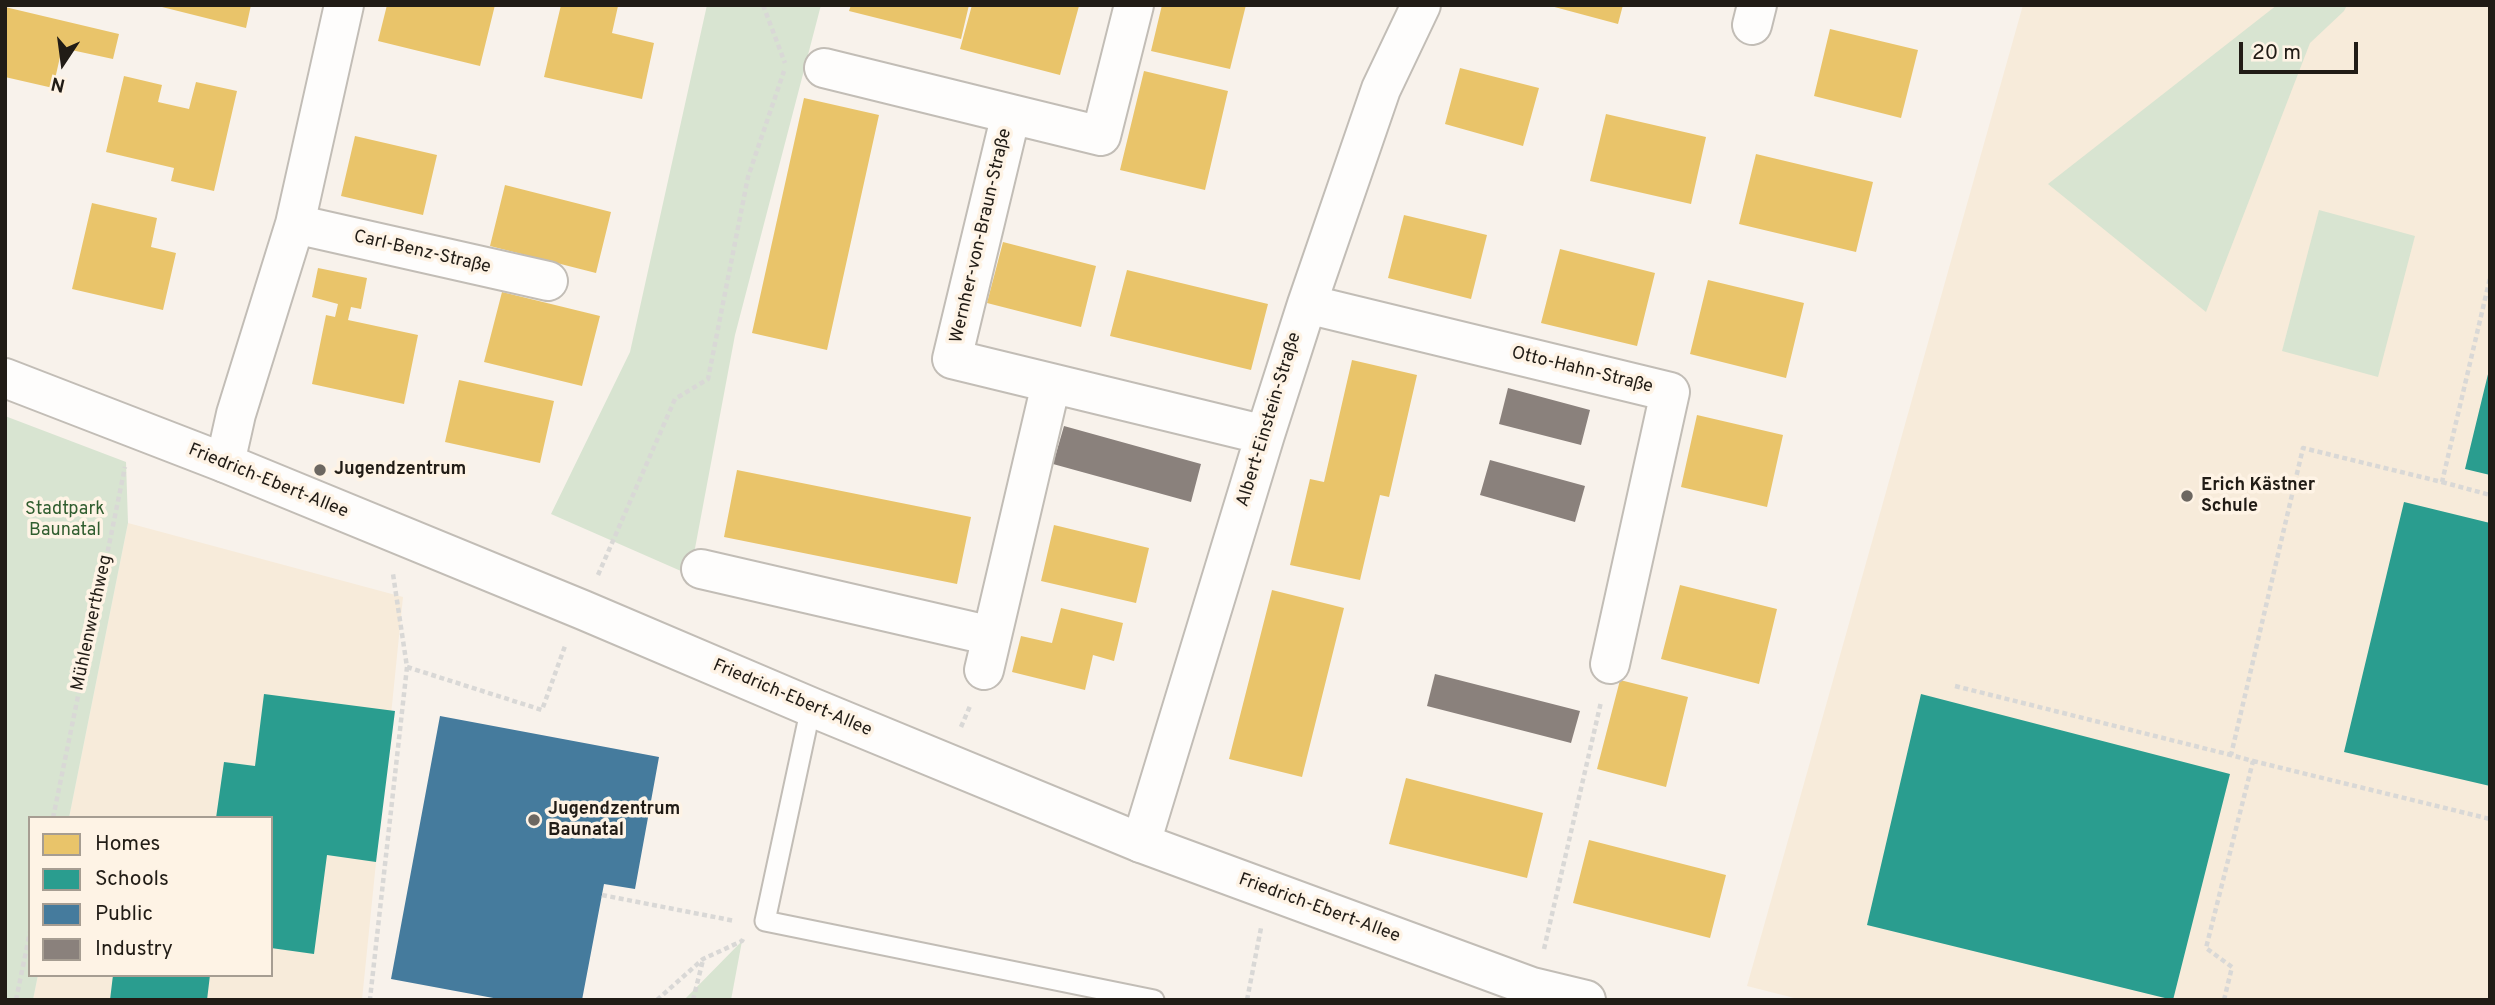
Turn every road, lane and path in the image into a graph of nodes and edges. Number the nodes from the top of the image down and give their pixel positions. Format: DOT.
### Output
graph roads {
  1 [pos="344,5"];
  2 [pos="763,5"];
  3 [pos="1134,5"];
  4 [pos="1421,5"];
  5 [pos="824,68"];
  6 [pos="1011,114"];
  7 [pos="295,224"];
  8 [pos="2490,278"];
  9 [pos="548,281"];
  10 [pos="1307,304"];
  11 [pos="5,378"];
  12 [pos="1051,384"];
  13 [pos="142,432"];
  14 [pos="1265,435"];
  15 [pos="225,463"];
  16 [pos="2442,482"];
  17 [pos="2490,495"];
  18 [pos="392,569"];
  19 [pos="701,569"];
  20 [pos="583,610"];
  21 [pos="1610,664"];
  22 [pos="407,667"];
  23 [pos="1955,686"];
  24 [pos="811,707"];
  25 [pos="2231,755"];
  26 [pos="2253,761"];
  27 [pos="53,816"];
  28 [pos="2490,819"];
  29 [pos="1141,844"];
  30 [pos="601,895"];
  31 [pos="747,923"];
  32 [pos="1261,927"];
  33 [pos="28,942"];
  34 [pos="742,942"];
  35 [pos="704,959"];
  36 [pos="1532,987"];
  37 [pos="16,1000"];
  38 [pos="372,1000"];
  39 [pos="657,1000"];
  40 [pos="693,1000"];
  41 [pos="1154,1000"];
  42 [pos="1247,1000"];
  43 [pos="1586,1000"];
  44 [pos="2224,1000"];
  1 -- 7 [label="street"];
  2 -- 20 [label="path"];
  3 -- 6 [label="street, Wernher-von-Braun-Straße"];
  4 -- 10 [label="street, Albert-Einstein-Straße"];
  5 -- 6 [label="street"];
  6 -- 12 [label="street, Wernher-von-Braun-Straße"];
  7 -- 9 [label="street, Carl-Benz-Straße"];
  7 -- 15 [label="street"];
  8 -- 16 [label="path"];
  10 -- 14 [label="street, Albert-Einstein-Straße"];
  10 -- 21 [label="street, Otto-Hahn-Straße"];
  11 -- 13 [label="street, Friedrich-Ebert-Allee"];
  12 -- 14 [label="street, Wernher-von-Braun-Straße"];
  12 -- 19 [label="street"];
  13 -- 15 [label="street, Friedrich-Ebert-Allee"];
  13 -- 27 [label="path, Mühlenwerthweg"];
  14 -- 29 [label="street, Albert-Einstein-Straße"];
  15 -- 20 [label="street, Friedrich-Ebert-Allee"];
  16 -- 17 [label="path"];
  16 -- 25 [label="path"];
  18 -- 22 [label="path"];
  20 -- 22 [label="path"];
  20 -- 24 [label="street, Friedrich-Ebert-Allee"];
  21 -- 36 [label="path"];
  22 -- 38 [label="path"];
  23 -- 25 [label="path"];
  24 -- 29 [label="street, Friedrich-Ebert-Allee"];
  24 -- 41 [label="lane"];
  25 -- 26 [label="path"];
  26 -- 28 [label="path"];
  26 -- 44 [label="path"];
  29 -- 36 [label="street, Friedrich-Ebert-Allee"];
  30 -- 31 [label="path"];
  32 -- 42 [label="path"];
  33 -- 37 [label="path"];
  34 -- 35 [label="path"];
  35 -- 39 [label="path"];
  35 -- 40 [label="path"];
  36 -- 43 [label="street, Friedrich-Ebert-Allee"];
}
